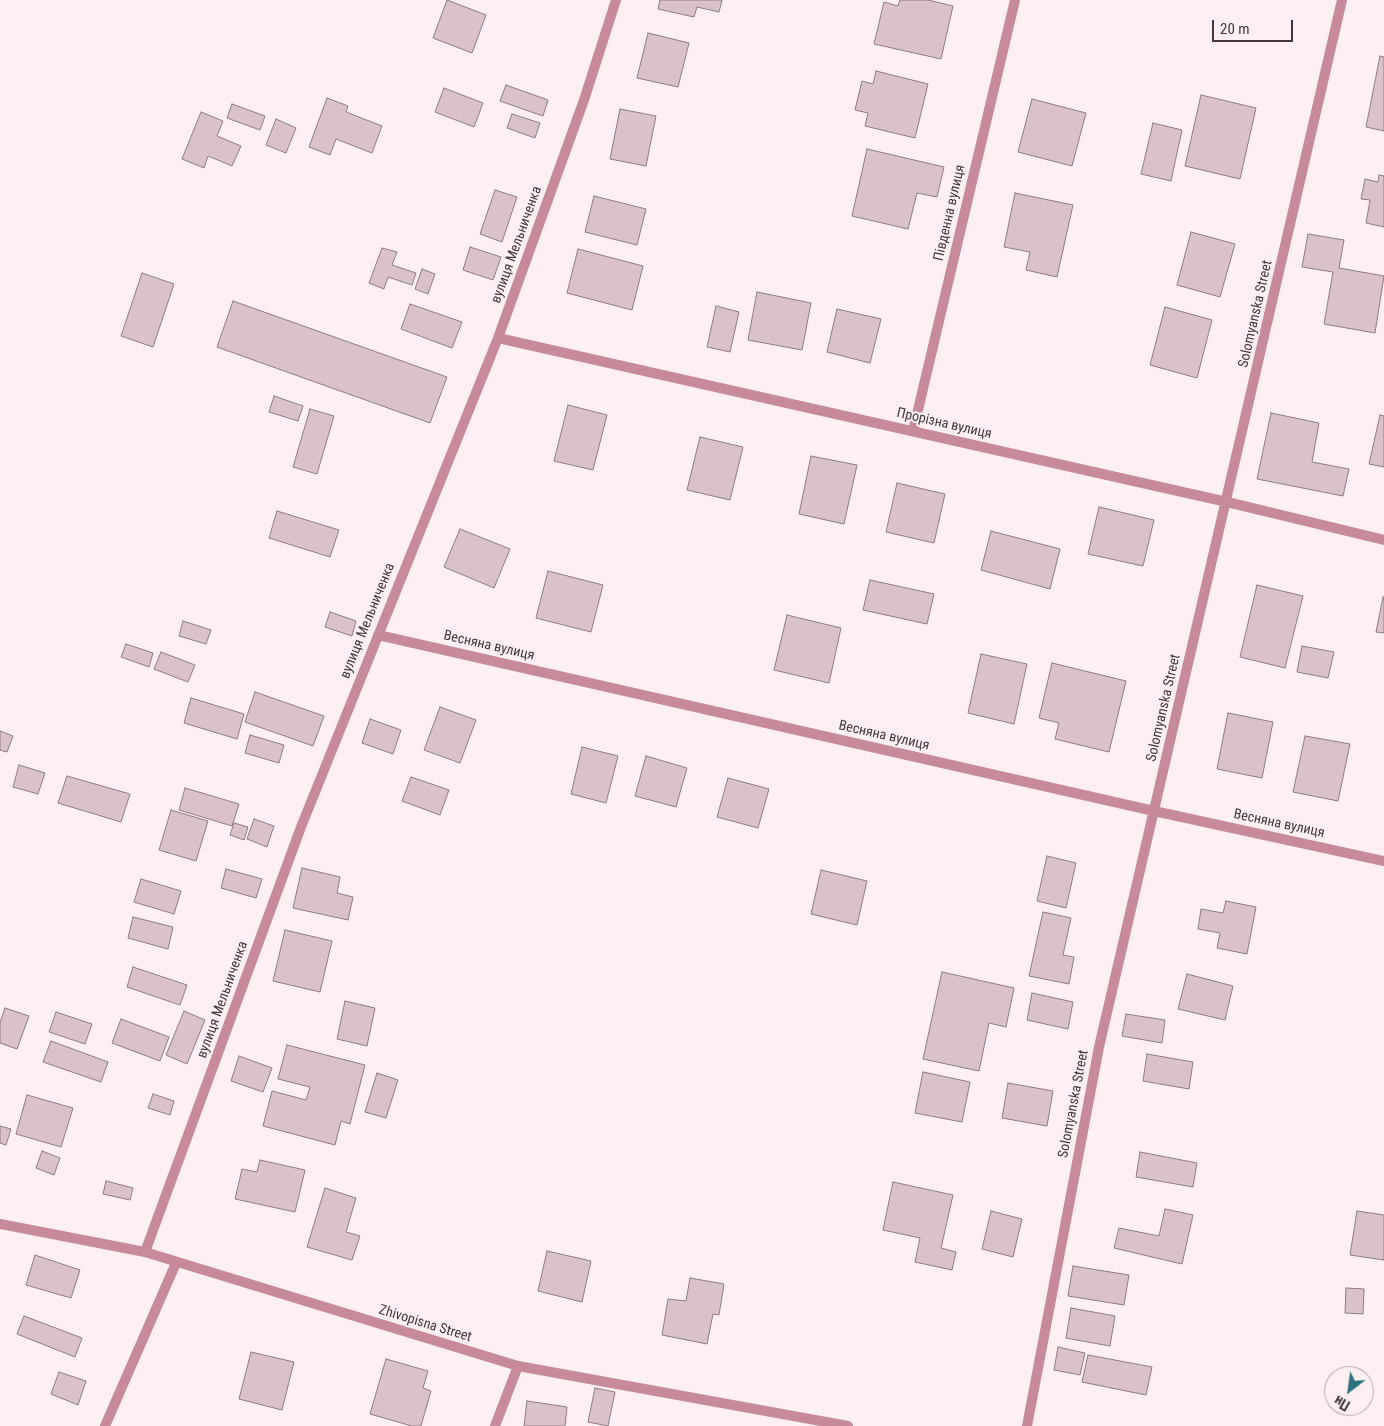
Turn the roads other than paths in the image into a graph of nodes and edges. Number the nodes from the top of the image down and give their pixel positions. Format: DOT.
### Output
graph roads {
  1 [pos="616,0"];
  2 [pos="1014,0"];
  3 [pos="1342,0"];
  4 [pos="498,338"];
  5 [pos="913,431"];
  6 [pos="1227,502"];
  7 [pos="1384,540"];
  8 [pos="378,635"];
  9 [pos="1154,811"];
  10 [pos="1384,861"];
  11 [pos="0,1224"];
  12 [pos="145,1252"];
  13 [pos="176,1263"];
  14 [pos="518,1366"];
  15 [pos="105,1426"];
  16 [pos="495,1426"];
  17 [pos="848,1426"];
  18 [pos="1027,1426"];
  1 -- 4 [label="street, вулиця Мельниченка"];
  2 -- 5 [label="street, Південна вулиця"];
  3 -- 6 [label="street, Solomyanska Street"];
  4 -- 5 [label="street, Прорізна вулиця"];
  4 -- 8 [label="street, вулиця Мельниченка"];
  5 -- 6 [label="street, Прорізна вулиця"];
  6 -- 7 [label="street, Прорізна вулиця"];
  6 -- 9 [label="street, Solomyanska Street"];
  8 -- 9 [label="street, Весняна вулиця"];
  8 -- 12 [label="street, вулиця Мельниченка"];
  9 -- 10 [label="street, Весняна вулиця"];
  9 -- 18 [label="street, Solomyanska Street"];
  11 -- 12 [label="street, Zhivopisna Street"];
  12 -- 13 [label="street, Zhivopisna Street"];
  13 -- 14 [label="street, Zhivopisna Street"];
  13 -- 15 [label="street"];
  14 -- 16 [label="street"];
  14 -- 17 [label="street, Zhivopisna Street"];
}
